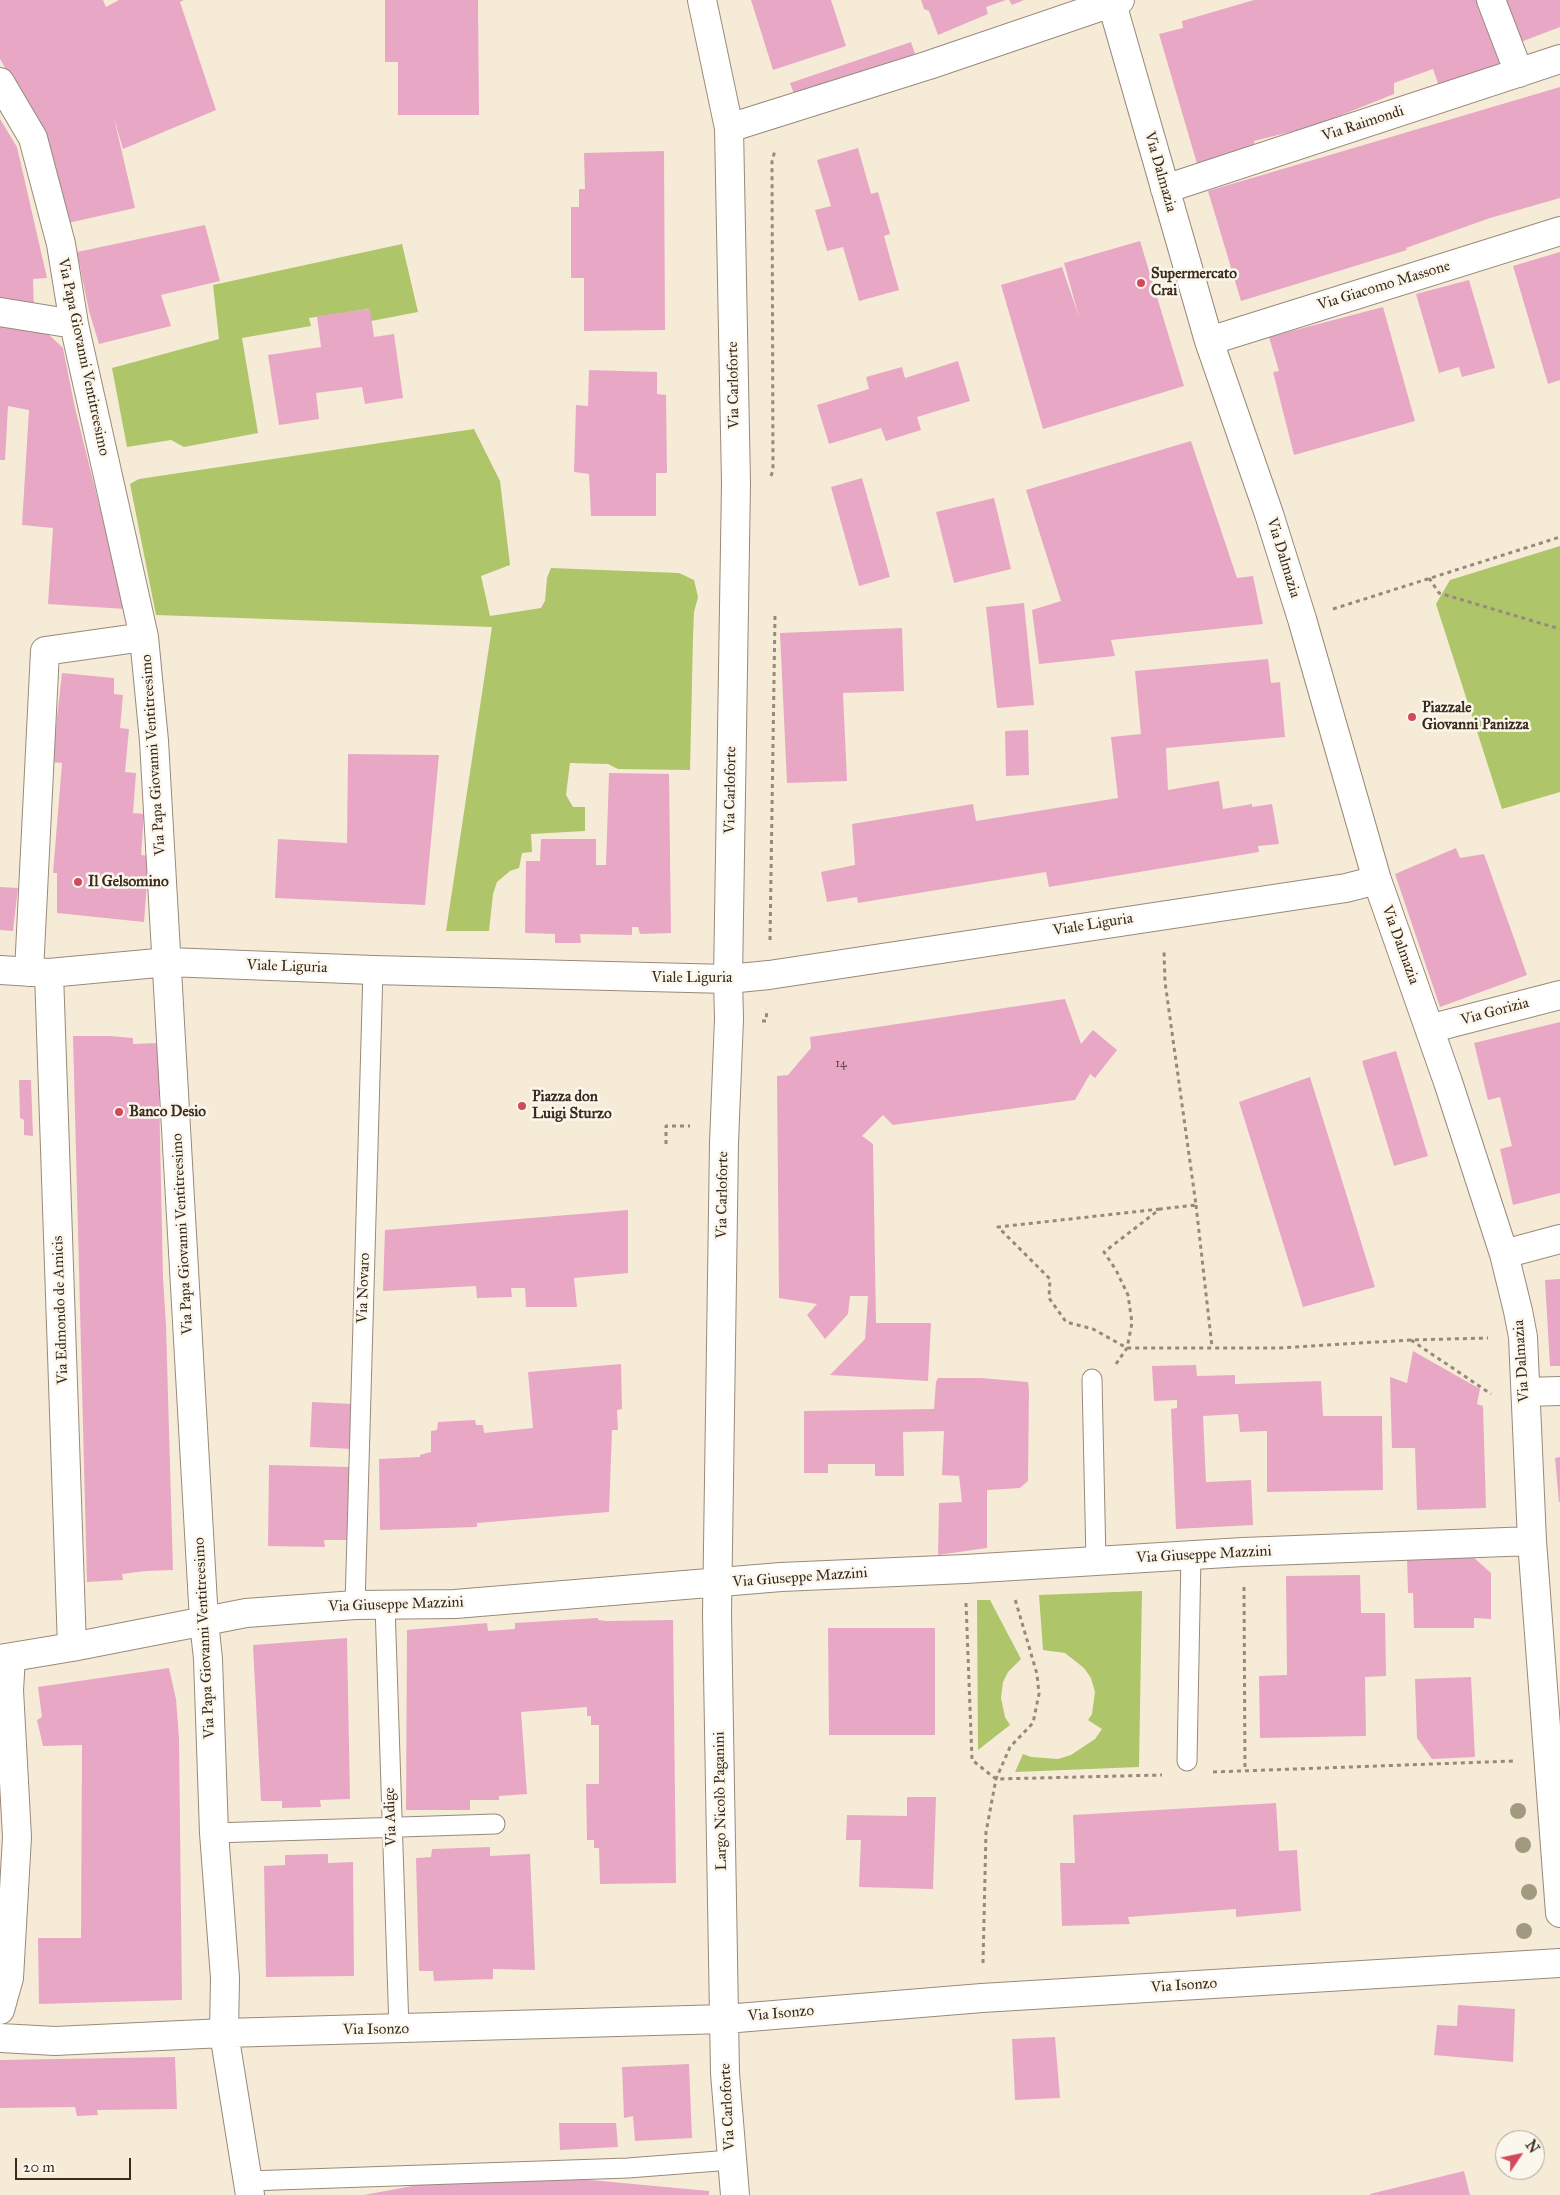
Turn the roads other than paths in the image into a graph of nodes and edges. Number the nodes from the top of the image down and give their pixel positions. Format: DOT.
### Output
graph roads {
  1 [pos="702,0"];
  2 [pos="1491,0"];
  3 [pos="1114,1"];
  4 [pos="1560,59"];
  5 [pos="1519,73"];
  6 [pos="0,82"];
  7 [pos="729,128"];
  8 [pos="1165,189"];
  9 [pos="1560,231"];
  10 [pos="0,312"];
  11 [pos="74,324"];
  12 [pos="1209,341"];
  13 [pos="144,637"];
  14 [pos="1376,880"];
  15 [pos="168,962"];
  16 [pos="0,970"];
  17 [pos="373,970"];
  18 [pos="39,972"];
  19 [pos="728,979"];
  20 [pos="1560,995"];
  21 [pos="1431,1030"];
  22 [pos="1560,1239"];
  23 [pos="1504,1254"];
  24 [pos="1092,1379"];
  25 [pos="1560,1391"];
  26 [pos="1526,1405"];
  27 [pos="1532,1541"];
  28 [pos="1191,1555"];
  29 [pos="1096,1560"];
  30 [pos="717,1583"];
  31 [pos="385,1605"];
  32 [pos="355,1606"];
  33 [pos="204,1621"];
  34 [pos="72,1647"];
  35 [pos="5,1658"];
  36 [pos="1187,1760"];
  37 [pos="495,1824"];
  38 [pos="392,1829"];
  39 [pos="214,1832"];
  40 [pos="1560,1914"];
  41 [pos="1560,1963"];
  42 [pos="0,2010"];
  43 [pos="725,2019"];
  44 [pos="399,2030"];
  45 [pos="224,2033"];
  46 [pos="0,2038"];
  47 [pos="731,2160"];
  48 [pos="249,2188"];
  49 [pos="735,2195"];
  1 -- 7 [label="street, Via Carloforte"];
  2 -- 5 [label="street"];
  3 -- 7 [label="street"];
  3 -- 8 [label="street, Via Dalmazia"];
  4 -- 5 [label="street, Via Raimondi"];
  5 -- 8 [label="street, Via Raimondi"];
  6 -- 11 [label="street, Via Papa Giovanni Ventitreesimo"];
  7 -- 19 [label="street, Via Carloforte"];
  8 -- 12 [label="street, Via Dalmazia"];
  9 -- 12 [label="street, Via Giacomo Massone"];
  10 -- 11 [label="street"];
  11 -- 13 [label="street, Via Papa Giovanni Ventitreesimo"];
  12 -- 14 [label="street, Via Dalmazia"];
  13 -- 15 [label="street, Via Papa Giovanni Ventitreesimo"];
  13 -- 18 [label="street, Via Edmondo de Amicis"];
  14 -- 19 [label="street, Viale Liguria"];
  14 -- 21 [label="street, Via Dalmazia"];
  15 -- 17 [label="street, Viale Liguria"];
  15 -- 18 [label="street, Viale Liguria"];
  15 -- 33 [label="street, Via Papa Giovanni Ventitreesimo"];
  16 -- 18 [label="street, Viale Liguria"];
  17 -- 19 [label="street, Viale Liguria"];
  17 -- 32 [label="lane, Via Novaro"];
  18 -- 34 [label="street, Via Edmondo de Amicis"];
  19 -- 30 [label="street, Via Carloforte"];
  20 -- 21 [label="street, Via Gorizia"];
  21 -- 23 [label="street, Via Dalmazia"];
  22 -- 23 [label="street"];
  23 -- 26 [label="street, Via Dalmazia"];
  24 -- 29 [label="lane"];
  25 -- 26 [label="street"];
  26 -- 27 [label="street, Via Dalmazia"];
  27 -- 28 [label="street, Via Giuseppe Mazzini"];
  27 -- 40 [label="street, Via Dalmazia"];
  28 -- 29 [label="street, Via Giuseppe Mazzini"];
  28 -- 36 [label="lane"];
  29 -- 30 [label="street, Via Giuseppe Mazzini"];
  30 -- 31 [label="street, Via Giuseppe Mazzini"];
  30 -- 43 [label="street, Largo Nicolò Paganini"];
  31 -- 32 [label="street, Via Giuseppe Mazzini"];
  31 -- 38 [label="lane, Via Adige"];
  32 -- 33 [label="street, Via Giuseppe Mazzini"];
  33 -- 34 [label="street, Via Giuseppe Mazzini"];
  33 -- 39 [label="street, Via Papa Giovanni Ventitreesimo"];
  34 -- 35 [label="street, Via Giuseppe Mazzini"];
  35 -- 42 [label="street"];
  37 -- 38 [label="lane"];
  38 -- 39 [label="lane"];
  38 -- 44 [label="lane, Via Adige"];
  39 -- 45 [label="street, Via Papa Giovanni Ventitreesimo"];
  41 -- 43 [label="street, Via Isonzo"];
  43 -- 44 [label="street, Via Isonzo"];
  43 -- 47 [label="street, Via Carloforte"];
  44 -- 45 [label="street, Via Isonzo"];
  45 -- 46 [label="street, Via Isonzo"];
  45 -- 48 [label="street, Via Papa Giovanni Ventitreesimo"];
  47 -- 48 [label="lane"];
  47 -- 49 [label="street, Via Carloforte"];
}
